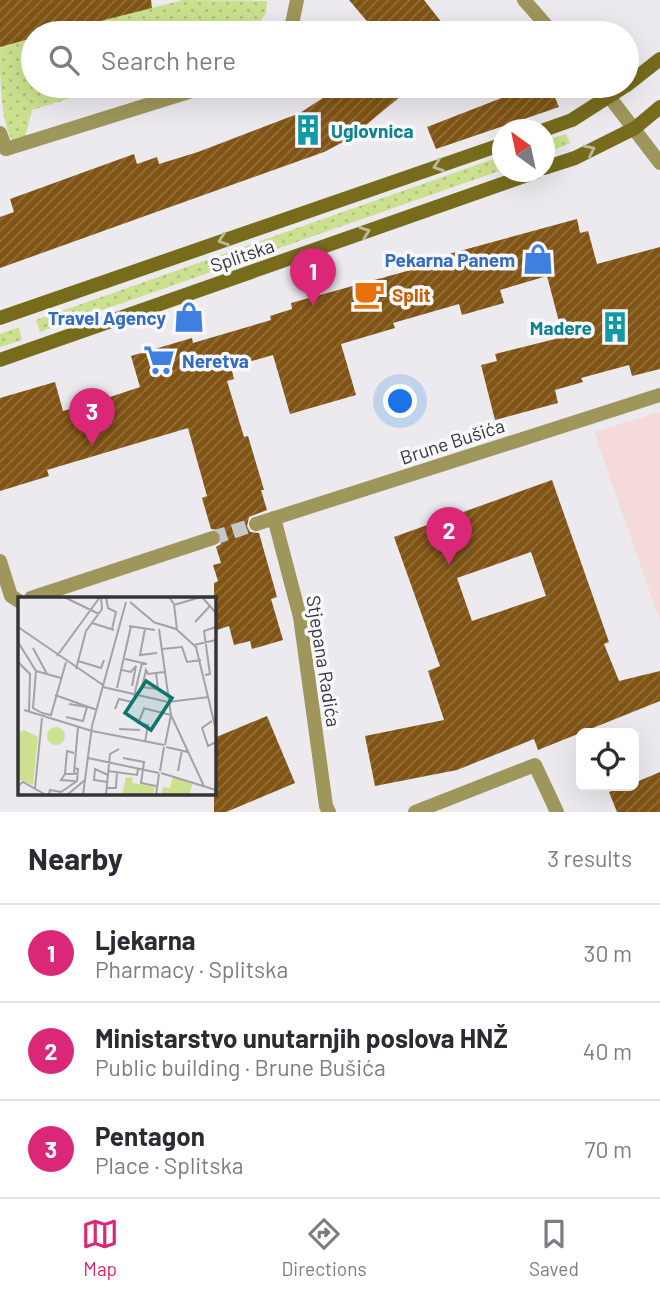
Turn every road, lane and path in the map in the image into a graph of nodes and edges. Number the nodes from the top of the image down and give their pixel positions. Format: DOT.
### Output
graph roads {
  1 [pos="297,0"];
  2 [pos="524,0"];
  3 [pos="293,21"];
  4 [pos="542,21"];
  5 [pos="660,59"];
  6 [pos="639,75"];
  7 [pos="171,98"];
  8 [pos="598,98"];
  9 [pos="611,98"];
  10 [pos="660,107"];
  11 [pos="555,126"];
  12 [pos="635,128"];
  13 [pos="0,133"];
  14 [pos="492,147"];
  15 [pos="3,152"];
  16 [pos="660,163"];
  17 [pos="555,165"];
  18 [pos="507,182"];
  19 [pos="0,318"];
  20 [pos="0,360"];
  21 [pos="660,395"];
  22 [pos="274,518"];
  23 [pos="256,524"];
  24 [pos="213,538"];
  25 [pos="0,561"];
  26 [pos="4,587"];
  27 [pos="34,597"];
  28 [pos="18,600"];
  29 [pos="329,812"];
  30 [pos="415,812"];
  31 [pos="557,812"];
  1 -- 3 [label="street"];
  2 -- 4 [label="street"];
  5 -- 6 [label="main road"];
  7 -- 15 [label="street"];
  8 -- 11 [label="main road"];
  9 -- 12 [label="street"];
  10 -- 12 [label="main road"];
  12 -- 16 [label="street"];
  17 -- 12 [label="main road, one-way"];
  13 -- 15 [label="street"];
  14 -- 19 [label="main road, Splitska, one-way"];
  20 -- 18 [label="main road, Splitska, one-way"];
  21 -- 22 [label="street, Brune Bušića"];
  22 -- 23 [label="street, Brune Bušića"];
  22 -- 29 [label="street, Stjepana Radića"];
  24 -- 27 [label="street"];
  25 -- 26 [label="street"];
  26 -- 28 [label="street"];
  30 -- 31 [label="street"];
}
